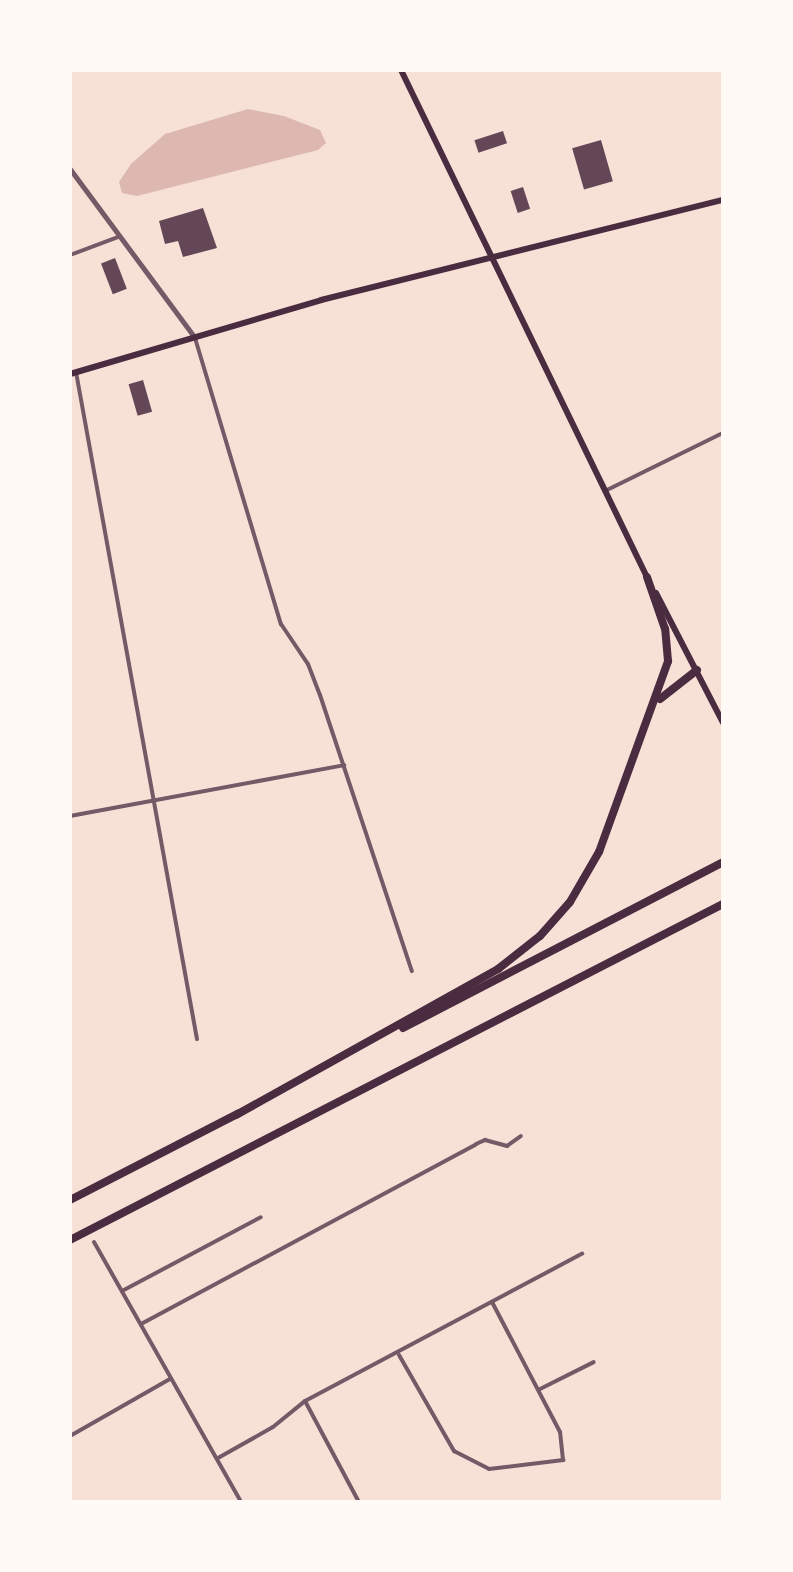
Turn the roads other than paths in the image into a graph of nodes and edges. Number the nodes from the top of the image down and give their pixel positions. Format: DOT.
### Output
graph roads {
  1 [pos="401,70"];
  2 [pos="70,169"];
  3 [pos="723,200"];
  4 [pos="118,236"];
  5 [pos="70,254"];
  6 [pos="490,257"];
  7 [pos="194,338"];
  8 [pos="73,373"];
  9 [pos="723,433"];
  10 [pos="607,490"];
  11 [pos="647,578"];
  12 [pos="697,670"];
  13 [pos="654,707"];
  14 [pos="723,724"];
  15 [pos="344,765"];
  16 [pos="154,800"];
  17 [pos="70,816"];
  18 [pos="723,862"];
  19 [pos="723,904"];
  20 [pos="412,971"];
  21 [pos="197,1039"];
  22 [pos="236,1114"];
  23 [pos="521,1136"];
  24 [pos="70,1200"];
  25 [pos="261,1217"];
  26 [pos="70,1240"];
  27 [pos="94,1242"];
  28 [pos="582,1254"];
  29 [pos="122,1291"];
  30 [pos="492,1302"];
  31 [pos="141,1324"];
  32 [pos="399,1355"];
  33 [pos="594,1362"];
  34 [pos="171,1378"];
  35 [pos="540,1389"];
  36 [pos="305,1401"];
  37 [pos="70,1436"];
  38 [pos="218,1458"];
  39 [pos="241,1502"];
  40 [pos="358,1502"];
  1 -- 6 [label="main road"];
  2 -- 4 [label="street"];
  3 -- 6 [label="main road"];
  4 -- 5 [label="street"];
  4 -- 7 [label="street"];
  6 -- 7 [label="main road"];
  6 -- 10 [label="main road"];
  7 -- 8 [label="main road"];
  7 -- 15 [label="street"];
  8 -- 16 [label="street"];
  9 -- 10 [label="street"];
  10 -- 11 [label="main road"];
  11 -- 12 [label="main road"];
  11 -- 13 [label="highway"];
  12 -- 13 [label="highway"];
  12 -- 14 [label="main road"];
  13 -- 22 [label="highway"];
  15 -- 16 [label="street"];
  15 -- 20 [label="street"];
  16 -- 17 [label="street"];
  16 -- 21 [label="street"];
  18 -- 22 [label="highway"];
  19 -- 26 [label="highway"];
  22 -- 24 [label="highway"];
  23 -- 31 [label="street"];
  25 -- 29 [label="street"];
  27 -- 29 [label="street"];
  28 -- 30 [label="street"];
  29 -- 31 [label="street"];
  30 -- 32 [label="street"];
  30 -- 35 [label="street"];
  31 -- 34 [label="street"];
  32 -- 35 [label="street"];
  32 -- 36 [label="street"];
  33 -- 35 [label="street"];
  34 -- 37 [label="street"];
  34 -- 38 [label="street"];
  36 -- 38 [label="street"];
  36 -- 40 [label="street"];
  38 -- 39 [label="street"];
}
